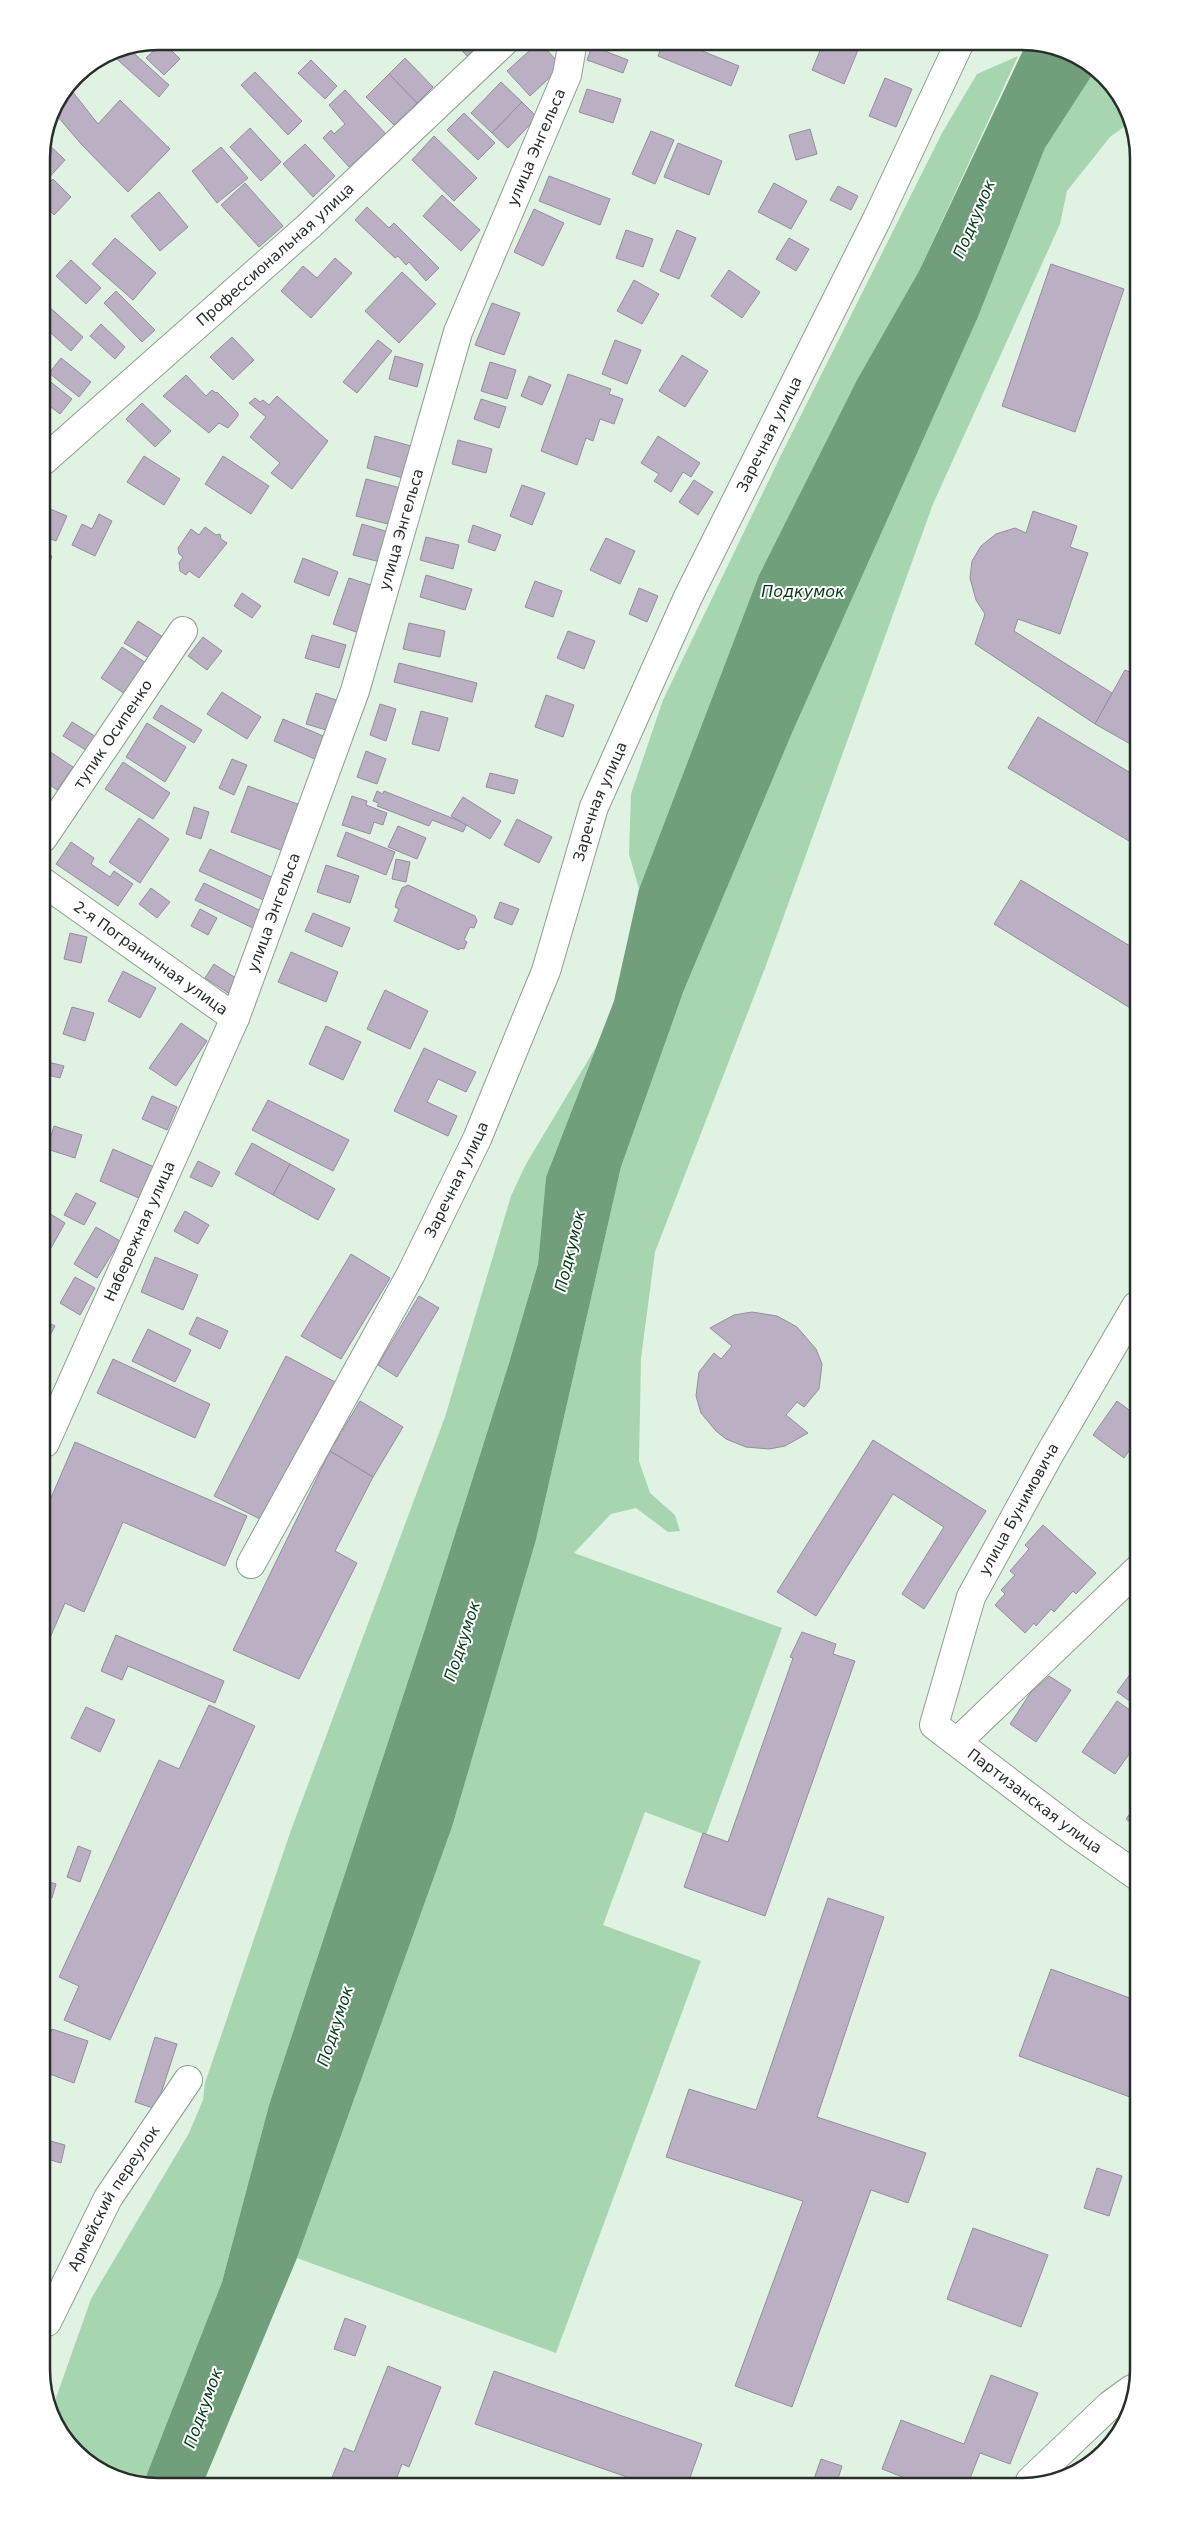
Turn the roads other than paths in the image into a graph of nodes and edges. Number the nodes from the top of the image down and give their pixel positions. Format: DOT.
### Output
graph roads {
  1 [pos="495,50"];
  2 [pos="571,50"];
  3 [pos="956,50"];
  4 [pos="50,455"];
  5 [pos="183,631"];
  6 [pos="50,828"];
  7 [pos="50,889"];
  8 [pos="235,1018"];
  9 [pos="1130,1316"];
  10 [pos="50,1432"];
  11 [pos="251,1564"];
  12 [pos="1130,1576"];
  13 [pos="934,1725"];
  14 [pos="957,1742"];
  15 [pos="1130,1871"];
  16 [pos="188,2080"];
  17 [pos="50,2316"];
  18 [pos="1127,2393"];
  19 [pos="1034,2477"];
  1 -- 4 [label="street, Профессиональная улица"];
  2 -- 8 [label="street, улица Энгельса"];
  3 -- 11 [label="street, Заречная улица"];
  5 -- 6 [label="street, тупик Осипенко"];
  7 -- 8 [label="street, 2-я Пограничная улица"];
  8 -- 10 [label="street, Набережная улица"];
  9 -- 13 [label="street, улица Бунимовича"];
  12 -- 14 [label="street"];
  13 -- 14 [label="street, Партизанская улица"];
  14 -- 15 [label="street, Партизанская улица"];
  16 -- 17 [label="street, Армейский переулок"];
  18 -- 19 [label="street"];
}
